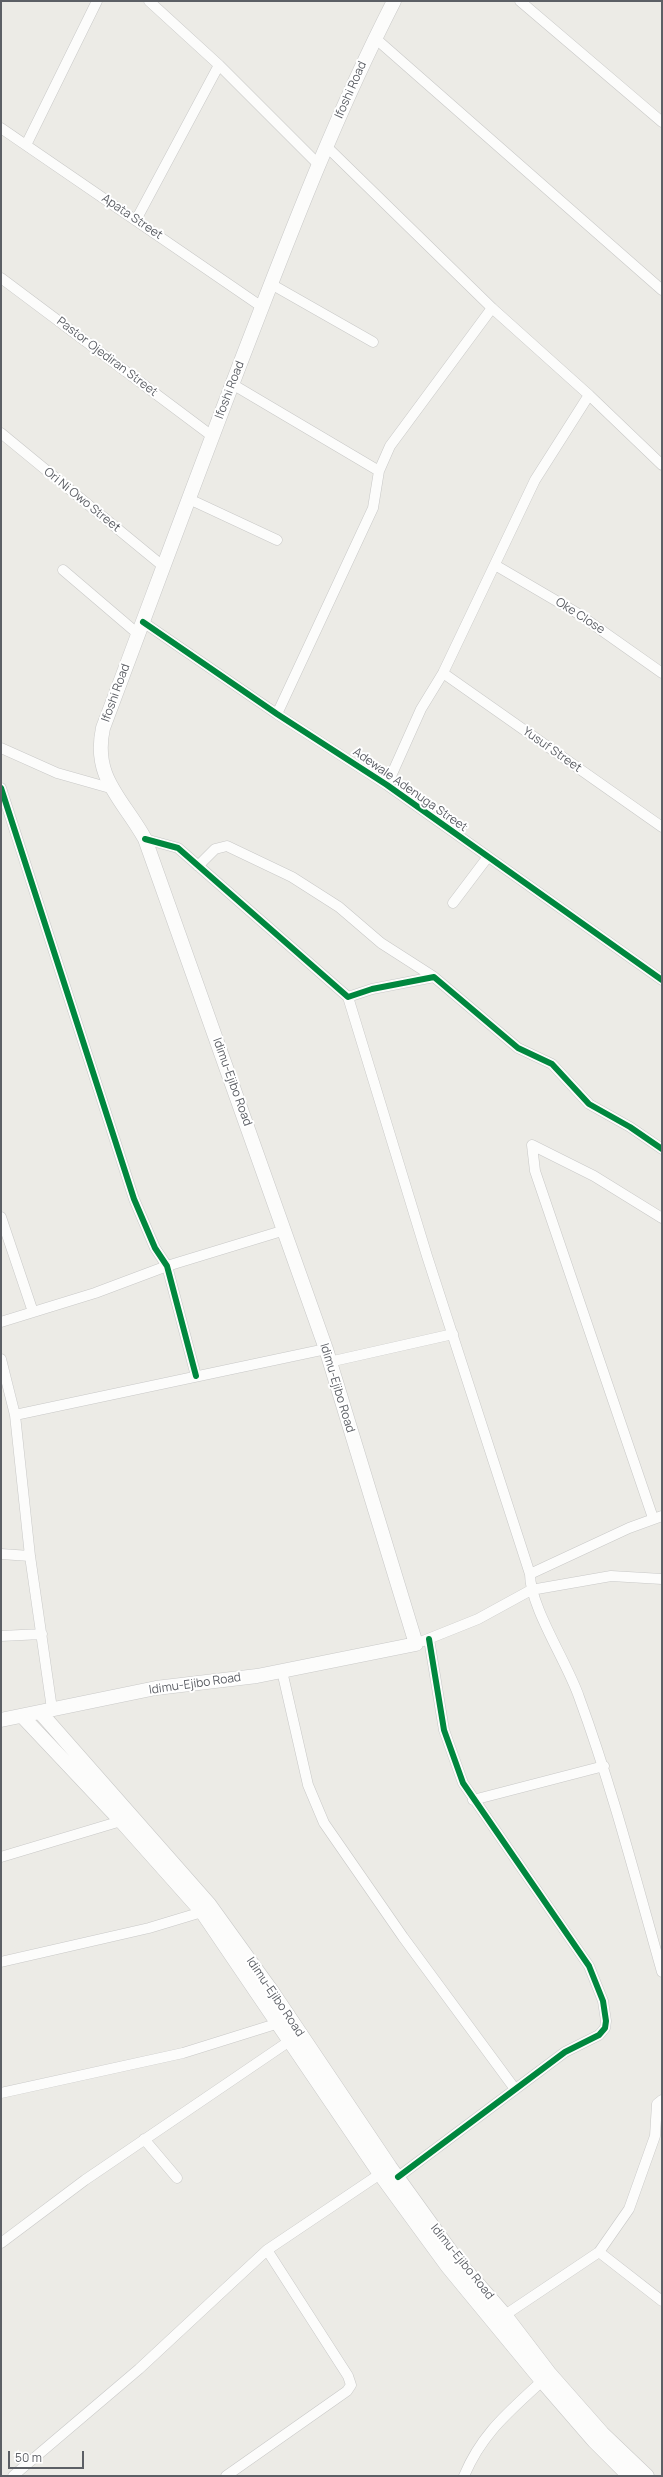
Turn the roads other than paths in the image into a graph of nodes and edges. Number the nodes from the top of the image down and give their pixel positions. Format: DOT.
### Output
graph roads {
  1 [pos="97,1"];
  2 [pos="149,1"];
  3 [pos="394,1"];
  4 [pos="520,1"];
  5 [pos="375,38"];
  6 [pos="219,65"];
  7 [pos="662,122"];
  8 [pos="1,128"];
  9 [pos="26,145"];
  10 [pos="326,146"];
  11 [pos="318,164"];
  12 [pos="136,220"];
  13 [pos="1,278"];
  14 [pos="271,284"];
  15 [pos="662,290"];
  16 [pos="262,307"];
  17 [pos="492,308"];
  18 [pos="373,342"];
  19 [pos="232,384"];
  20 [pos="589,395"];
  21 [pos="1,433"];
  22 [pos="212,436"];
  23 [pos="662,465"];
  24 [pos="379,471"];
  25 [pos="189,499"];
  26 [pos="277,540"];
  27 [pos="495,565"];
  28 [pos="164,567"];
  29 [pos="63,570"];
  30 [pos="141,628"];
  31 [pos="443,673"];
  32 [pos="662,673"];
  33 [pos="277,714"];
  34 [pos="1,748"];
  35 [pos="387,785"];
  36 [pos="1,788"];
  37 [pos="110,788"];
  38 [pos="662,827"];
  39 [pos="145,839"];
  40 [pos="487,858"];
  41 [pos="198,866"];
  42 [pos="452,903"];
  43 [pos="434,977"];
  44 [pos="662,980"];
  45 [pos="348,996"];
  46 [pos="662,1149"];
  47 [pos="1,1217"];
  48 [pos="662,1218"];
  49 [pos="285,1230"];
  50 [pos="167,1266"];
  51 [pos="33,1312"];
  52 [pos="1,1322"];
  53 [pos="453,1334"];
  54 [pos="328,1356"];
  55 [pos="1,1359"];
  56 [pos="196,1376"];
  57 [pos="15,1415"];
  58 [pos="657,1517"];
  59 [pos="1,1554"];
  60 [pos="30,1556"];
  61 [pos="530,1574"];
  62 [pos="662,1578"];
  63 [pos="531,1590"];
  64 [pos="42,1634"];
  65 [pos="1,1636"];
  66 [pos="429,1639"];
  67 [pos="416,1644"];
  68 [pos="282,1671"];
  69 [pos="46,1711"];
  70 [pos="22,1716"];
  71 [pos="1,1720"];
  72 [pos="604,1766"];
  73 [pos="473,1800"];
  74 [pos="122,1821"];
  75 [pos="1,1857"];
  76 [pos="190,1890"];
  77 [pos="202,1912"];
  78 [pos="1,1962"];
  79 [pos="662,1972"];
  80 [pos="266,1993"];
  81 [pos="279,2024"];
  82 [pos="291,2040"];
  83 [pos="514,2089"];
  84 [pos="1,2093"];
  85 [pos="662,2100"];
  86 [pos="144,2139"];
  87 [pos="658,2139"];
  88 [pos="380,2174"];
  89 [pos="398,2177"];
  90 [pos="177,2178"];
  91 [pos="1,2243"];
  92 [pos="267,2250"];
  93 [pos="599,2252"];
  94 [pos="662,2301"];
  95 [pos="505,2315"];
  96 [pos="542,2381"];
  97 [pos="13,2476"];
  98 [pos="226,2476"];
  99 [pos="464,2476"];
  100 [pos="629,2476"];
  101 [pos="647,2476"];
  1 -- 9 [label="street"];
  2 -- 6 [label="street"];
  3 -- 5 [label="main road, Ifoshi Road"];
  4 -- 7 [label="street"];
  5 -- 10 [label="main road, Ifoshi Road"];
  5 -- 15 [label="street"];
  6 -- 11 [label="street"];
  6 -- 12 [label="street"];
  8 -- 9 [label="street, Apata Street"];
  9 -- 12 [label="street, Apata Street"];
  10 -- 11 [label="main road, Ifoshi Road"];
  10 -- 17 [label="street"];
  11 -- 14 [label="main road, Ifoshi Road"];
  12 -- 16 [label="street, Apata Street"];
  13 -- 22 [label="street, Pastor Ojediran Street"];
  14 -- 16 [label="main road, Ifoshi Road"];
  14 -- 18 [label="street"];
  16 -- 19 [label="main road, Ifoshi Road"];
  17 -- 20 [label="street"];
  17 -- 24 [label="street"];
  19 -- 22 [label="main road, Ifoshi Road"];
  19 -- 24 [label="street"];
  20 -- 23 [label="street"];
  20 -- 27 [label="street"];
  21 -- 28 [label="street, Ori Ni Owo Street"];
  22 -- 25 [label="main road, Ifoshi Road"];
  24 -- 33 [label="street"];
  25 -- 26 [label="street"];
  25 -- 28 [label="main road, Ifoshi Road"];
  27 -- 31 [label="street"];
  27 -- 32 [label="street, Oke Close"];
  28 -- 30 [label="main road, Ifoshi Road"];
  29 -- 30 [label="street, Adewale Adenuga Street"];
  30 -- 33 [label="street, Adewale Adenuga Street"];
  30 -- 37 [label="main road, Ifoshi Road"];
  31 -- 35 [label="street"];
  31 -- 38 [label="street, Yusuf Street"];
  33 -- 35 [label="street, Adewale Adenuga Street"];
  34 -- 37 [label="street"];
  35 -- 40 [label="street, Adewale Adenuga Street"];
  36 -- 50 [label="street"];
  37 -- 39 [label="main road, Idimu-Ejibo Road"];
  39 -- 41 [label="street"];
  39 -- 49 [label="main road, Idimu-Ejibo Road"];
  40 -- 42 [label="street"];
  40 -- 44 [label="street, Adewale Adenuga Street"];
  41 -- 43 [label="street"];
  41 -- 45 [label="street"];
  43 -- 45 [label="street"];
  43 -- 46 [label="street"];
  45 -- 53 [label="street"];
  47 -- 51 [label="street"];
  48 -- 58 [label="street"];
  49 -- 50 [label="street"];
  49 -- 54 [label="main road, Idimu-Ejibo Road"];
  50 -- 51 [label="street"];
  50 -- 56 [label="street"];
  51 -- 52 [label="street"];
  53 -- 54 [label="street"];
  53 -- 61 [label="street"];
  54 -- 56 [label="street"];
  54 -- 67 [label="main road, Idimu-Ejibo Road"];
  55 -- 57 [label="street"];
  56 -- 57 [label="street"];
  57 -- 60 [label="street"];
  58 -- 61 [label="street"];
  59 -- 60 [label="street"];
  60 -- 64 [label="street"];
  61 -- 63 [label="street"];
  62 -- 63 [label="street"];
  63 -- 66 [label="street"];
  63 -- 72 [label="street"];
  64 -- 65 [label="street"];
  64 -- 69 [label="street"];
  66 -- 67 [label="street"];
  66 -- 73 [label="street"];
  67 -- 68 [label="main road, Idimu-Ejibo Road"];
  68 -- 69 [label="main road, Idimu-Ejibo Road"];
  68 -- 83 [label="street"];
  69 -- 70 [label="main road"];
  69 -- 76 [label="main road, Idimu-Ejibo Road"];
  70 -- 71 [label="main road"];
  70 -- 74 [label="main road, Idimu-Ejibo Road"];
  72 -- 73 [label="street"];
  72 -- 79 [label="street"];
  73 -- 83 [label="street"];
  74 -- 75 [label="street"];
  74 -- 76 [label="main road, Idimu-Ejibo Road"];
  76 -- 77 [label="main road, Idimu-Ejibo Road"];
  76 -- 80 [label="main road, Idimu-Ejibo Road"];
  77 -- 78 [label="street"];
  77 -- 80 [label="main road, Idimu-Ejibo Road"];
  80 -- 81 [label="main road, Idimu-Ejibo Road"];
  80 -- 89 [label="main road, Idimu-Ejibo Road"];
  81 -- 82 [label="main road, Idimu-Ejibo Road"];
  81 -- 84 [label="street"];
  82 -- 86 [label="street"];
  82 -- 88 [label="main road, Idimu-Ejibo Road"];
  83 -- 89 [label="street"];
  85 -- 87 [label="street"];
  86 -- 90 [label="street"];
  86 -- 91 [label="street"];
  87 -- 93 [label="street"];
  88 -- 92 [label="street"];
  88 -- 96 [label="main road, Idimu-Ejibo Road"];
  89 -- 95 [label="main road, Idimu-Ejibo Road"];
  92 -- 97 [label="street"];
  92 -- 98 [label="street"];
  93 -- 94 [label="street"];
  93 -- 95 [label="street"];
  95 -- 101 [label="main road, Idimu-Ejibo Road"];
  96 -- 99 [label="street"];
  96 -- 100 [label="main road, Idimu-Ejibo Road"];
}
